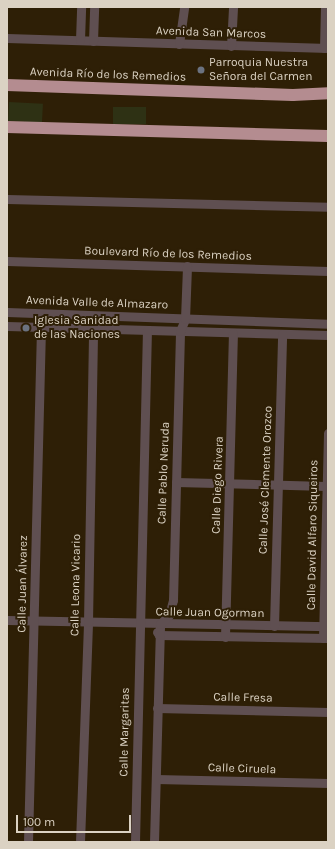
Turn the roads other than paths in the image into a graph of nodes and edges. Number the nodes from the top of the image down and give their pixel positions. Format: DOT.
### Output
graph roads {
  1 [pos="81,7"];
  2 [pos="94,7"];
  3 [pos="184,7"];
  4 [pos="233,7"];
  5 [pos="325,7"];
  6 [pos="7,38"];
  7 [pos="80,40"];
  8 [pos="93,41"];
  9 [pos="179,44"];
  10 [pos="231,46"];
  11 [pos="326,48"];
  12 [pos="7,85"];
  13 [pos="328,93"];
  14 [pos="7,127"];
  15 [pos="328,136"];
  16 [pos="7,199"];
  17 [pos="328,207"];
  18 [pos="7,262"];
  19 [pos="187,266"];
  20 [pos="328,271"];
  21 [pos="7,312"];
  22 [pos="185,319"];
  23 [pos="328,324"];
  24 [pos="7,326"];
  25 [pos="41,327"];
  26 [pos="93,329"];
  27 [pos="147,330"];
  28 [pos="180,331"];
  29 [pos="233,333"];
  30 [pos="282,334"];
  31 [pos="328,335"];
  32 [pos="328,433"];
  33 [pos="176,482"];
  34 [pos="230,483"];
  35 [pos="278,484"];
  36 [pos="326,486"];
  37 [pos="326,518"];
  38 [pos="326,576"];
  39 [pos="7,620"];
  40 [pos="34,621"];
  41 [pos="88,622"];
  42 [pos="140,623"];
  43 [pos="160,624"];
  44 [pos="225,626"];
  45 [pos="274,626"];
  46 [pos="326,626"];
  47 [pos="159,636"];
  48 [pos="225,637"];
  49 [pos="326,638"];
  50 [pos="157,708"];
  51 [pos="328,712"];
  52 [pos="156,779"];
  53 [pos="328,783"];
  54 [pos="28,842"];
  55 [pos="80,842"];
  56 [pos="135,842"];
  57 [pos="154,842"];
  1 -- 7 [label="street"];
  2 -- 8 [label="street"];
  3 -- 9 [label="street"];
  4 -- 10 [label="street"];
  5 -- 11 [label="street"];
  6 -- 7 [label="street, Avenida San Marcos"];
  7 -- 8 [label="street, Avenida San Marcos"];
  8 -- 9 [label="street, Avenida San Marcos"];
  9 -- 10 [label="street, Avenida San Marcos"];
  10 -- 11 [label="street, Avenida San Marcos"];
  12 -- 13 [label="highway, Avenida Río de los Remedios"];
  14 -- 15 [label="highway"];
  16 -- 17 [label="street"];
  18 -- 19 [label="street, Boulevard Río de los Remedios"];
  19 -- 20 [label="street, Boulevard Río de los Remedios"];
  19 -- 22 [label="street"];
  21 -- 22 [label="street, Avenida Valle de Almazaro"];
  22 -- 23 [label="street, Avenida Valle de Almazaro"];
  22 -- 28 [label="street, Calle Pablo Neruda"];
  24 -- 25 [label="street"];
  25 -- 26 [label="street"];
  25 -- 40 [label="street, Calle Juan Álvarez"];
  26 -- 27 [label="street"];
  26 -- 41 [label="street, Calle Leona Vicario"];
  27 -- 28 [label="street"];
  27 -- 42 [label="street, Calle Pablo Neruda"];
  28 -- 29 [label="street"];
  28 -- 33 [label="street, Calle Pablo Neruda"];
  29 -- 30 [label="street"];
  29 -- 34 [label="street, Calle Diego Rivera"];
  30 -- 31 [label="street"];
  30 -- 35 [label="street, Calle José Clemente Orozco"];
  32 -- 36 [label="street, Calle David Alfaro Siqueiros"];
  33 -- 34 [label="street"];
  33 -- 43 [label="street, Calle Pablo Neruda"];
  34 -- 35 [label="street"];
  34 -- 44 [label="street, Calle Diego Rivera"];
  35 -- 36 [label="street"];
  35 -- 45 [label="street, Calle José Clemente Orozco"];
  36 -- 37 [label="street, Calle David Alfaro Siqueiros"];
  37 -- 38 [label="street, Calle David Alfaro Siqueiros"];
  38 -- 46 [label="street, Calle David Alfaro Siqueiros"];
  39 -- 40 [label="street"];
  40 -- 41 [label="street"];
  40 -- 54 [label="street, Calle Juan Álvarez"];
  41 -- 42 [label="street"];
  41 -- 55 [label="street, Calle Leona Vicario"];
  42 -- 43 [label="street, Calle Juan Ogorman"];
  42 -- 47 [label="street, Calle Juan Ogorman"];
  42 -- 56 [label="street, Calle Margaritas"];
  43 -- 44 [label="street, Calle Juan Ogorman"];
  43 -- 47 [label="street"];
  44 -- 45 [label="street, Calle Juan Ogorman"];
  44 -- 48 [label="street, Calle Diego Rivera"];
  45 -- 46 [label="street, Calle Juan Ogorman"];
  46 -- 49 [label="street, Calle David Alfaro Siqueiros"];
  47 -- 48 [label="street, Calle Juan Ogorman"];
  47 -- 50 [label="street"];
  48 -- 49 [label="street, Calle Juan Ogorman"];
  50 -- 51 [label="street, Calle Fresa"];
  50 -- 52 [label="street"];
  52 -- 53 [label="street, Calle Ciruela"];
  52 -- 57 [label="street"];
}
